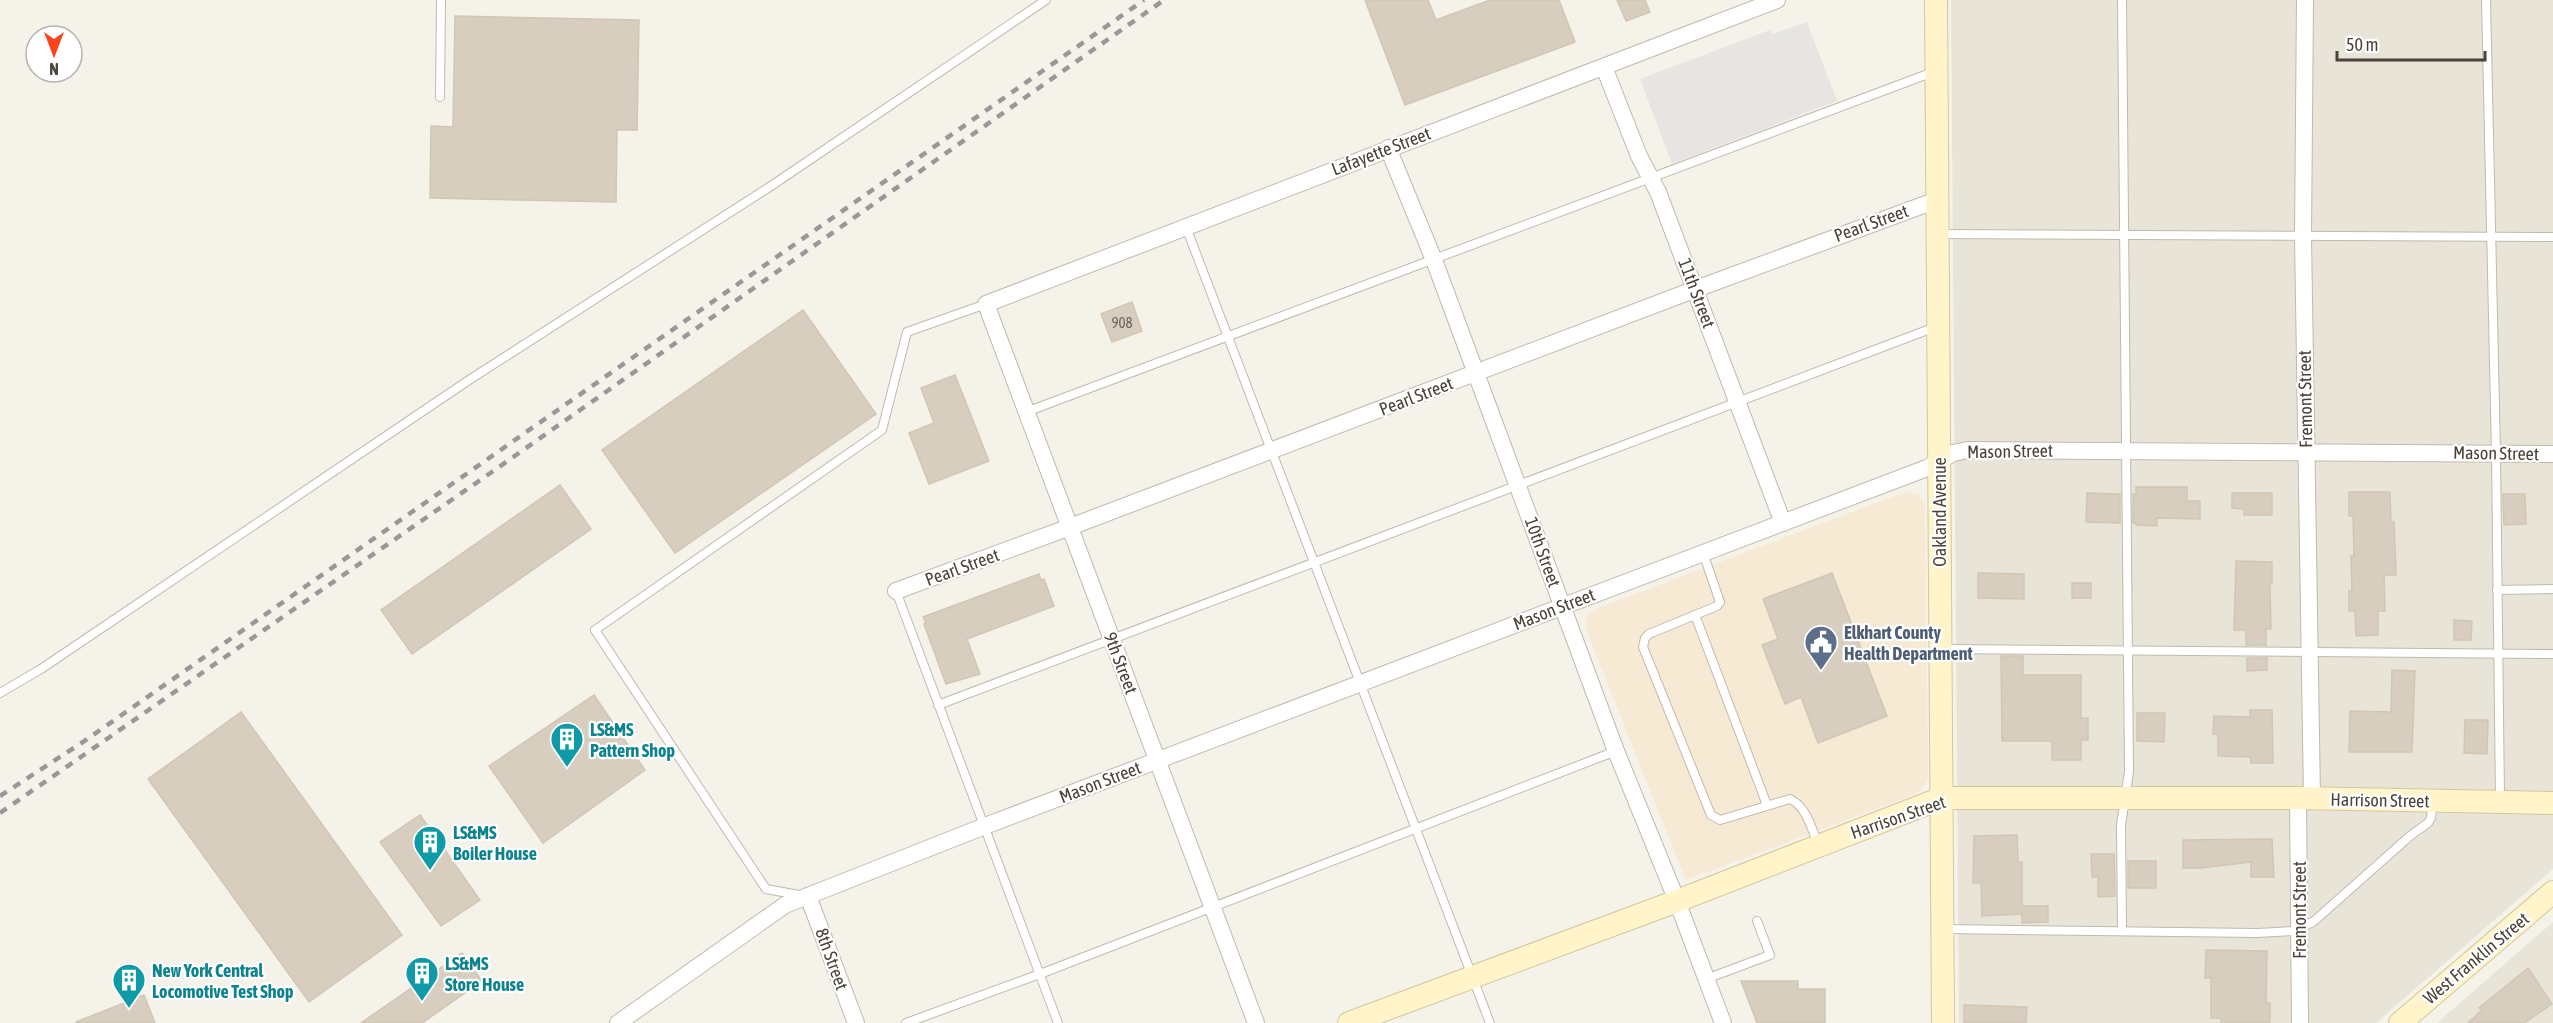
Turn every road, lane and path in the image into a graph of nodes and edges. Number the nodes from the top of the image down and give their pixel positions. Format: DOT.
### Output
graph roads {
  1 [pos="441,0"];
  2 [pos="1046,0"];
  3 [pos="1936,0"];
  4 [pos="2122,0"];
  5 [pos="2305,0"];
  6 [pos="2486,0"];
  7 [pos="1773,1"];
  8 [pos="1604,67"];
  9 [pos="1936,71"];
  10 [pos="440,97"];
  11 [pos="1388,148"];
  12 [pos="1650,177"];
  13 [pos="1937,200"];
  14 [pos="1186,227"];
  15 [pos="1938,234"];
  16 [pos="2124,236"];
  17 [pos="2490,236"];
  18 [pos="2303,237"];
  19 [pos="2553,237"];
  20 [pos="1434,260"];
  21 [pos="1696,289"];
  22 [pos="986,304"];
  23 [pos="1938,326"];
  24 [pos="1228,336"];
  25 [pos="1476,373"];
  26 [pos="1738,402"];
  27 [pos="1026,412"];
  28 [pos="1272,451"];
  29 [pos="2126,451"];
  30 [pos="2306,453"];
  31 [pos="2496,453"];
  32 [pos="2553,454"];
  33 [pos="1939,459"];
  34 [pos="1518,485"];
  35 [pos="1783,523"];
  36 [pos="1070,527"];
  37 [pos="1704,553"];
  38 [pos="1315,562"];
  39 [pos="2553,589"];
  40 [pos="2498,590"];
  41 [pos="896,591"];
  42 [pos="1563,606"];
  43 [pos="1695,615"];
  44 [pos="1112,639"];
  45 [pos="1939,649"];
  46 [pos="2128,650"];
  47 [pos="2309,652"];
  48 [pos="2498,654"];
  49 [pos="2553,654"];
  50 [pos="1361,683"];
  51 [pos="0,693"];
  52 [pos="938,705"];
  53 [pos="1616,751"];
  54 [pos="1158,760"];
  55 [pos="1942,798"];
  56 [pos="2305,798"];
  57 [pos="2125,799"];
  58 [pos="2433,801"];
  59 [pos="2500,802"];
  60 [pos="2553,803"];
  61 [pos="1767,805"];
  62 [pos="985,826"];
  63 [pos="1416,828"];
  64 [pos="1818,846"];
  65 [pos="2553,892"];
  66 [pos="808,896"];
  67 [pos="1677,901"];
  68 [pos="1213,907"];
  69 [pos="1757,921"];
  70 [pos="2300,928"];
  71 [pos="1942,929"];
  72 [pos="2122,932"];
  73 [pos="1040,974"];
  74 [pos="1473,976"];
  75 [pos="1706,979"];
  76 [pos="2407,1021"];
  77 [pos="619,1023"];
  78 [pos="856,1023"];
  79 [pos="906,1023"];
  80 [pos="1058,1023"];
  81 [pos="1256,1023"];
  82 [pos="1349,1023"];
  83 [pos="1490,1023"];
  84 [pos="1723,1023"];
  85 [pos="1942,1023"];
  86 [pos="2300,1023"];
  1 -- 10 [label="lane"];
  2 -- 51 [label="lane"];
  3 -- 9 [label="street, Oakland Avenue"];
  4 -- 16 [label="lane"];
  5 -- 18 [label="street, Fremont Street"];
  6 -- 17 [label="lane"];
  7 -- 8 [label="street, Lafayette Street"];
  8 -- 11 [label="street, Lafayette Street"];
  8 -- 12 [label="street, 11th Street"];
  9 -- 12 [label="lane"];
  9 -- 13 [label="street, Oakland Avenue"];
  11 -- 14 [label="street, Lafayette Street"];
  11 -- 20 [label="street, 10th Street"];
  12 -- 20 [label="lane"];
  12 -- 21 [label="street, 11th Street"];
  13 -- 15 [label="street, Oakland Avenue"];
  13 -- 21 [label="street, Pearl Street"];
  14 -- 22 [label="street, Lafayette Street"];
  14 -- 24 [label="lane"];
  15 -- 16 [label="lane"];
  15 -- 23 [label="street, Oakland Avenue"];
  16 -- 18 [label="lane"];
  16 -- 29 [label="lane"];
  17 -- 18 [label="lane"];
  17 -- 19 [label="lane"];
  17 -- 31 [label="lane"];
  18 -- 30 [label="street, Fremont Street"];
  20 -- 24 [label="lane"];
  20 -- 25 [label="street, 10th Street"];
  21 -- 25 [label="street, Pearl Street"];
  21 -- 26 [label="street, 11th Street"];
  22 -- 27 [label="street, 9th Street"];
  22 -- 66 [label="lane"];
  23 -- 26 [label="lane"];
  23 -- 33 [label="street, Oakland Avenue"];
  24 -- 27 [label="lane"];
  24 -- 28 [label="lane"];
  25 -- 28 [label="street, Pearl Street"];
  25 -- 34 [label="street, 10th Street"];
  26 -- 34 [label="lane"];
  26 -- 35 [label="street, 11th Street"];
  27 -- 36 [label="street, 9th Street"];
  28 -- 36 [label="street, Pearl Street"];
  28 -- 38 [label="lane"];
  29 -- 30 [label="street, Mason Street"];
  29 -- 33 [label="street, Mason Street"];
  29 -- 46 [label="lane"];
  30 -- 31 [label="street, Mason Street"];
  30 -- 47 [label="street, Fremont Street"];
  31 -- 32 [label="street, Mason Street"];
  31 -- 40 [label="lane"];
  33 -- 35 [label="street, Mason Street"];
  33 -- 45 [label="street, Oakland Avenue"];
  34 -- 38 [label="lane"];
  34 -- 42 [label="street, 10th Street"];
  35 -- 37 [label="street, Mason Street"];
  36 -- 41 [label="street, Pearl Street"];
  36 -- 44 [label="street, 9th Street"];
  37 -- 42 [label="street, Mason Street"];
  37 -- 43 [label="lane"];
  38 -- 44 [label="lane"];
  38 -- 50 [label="lane"];
  39 -- 40 [label="lane"];
  40 -- 48 [label="lane"];
  41 -- 52 [label="lane"];
  42 -- 50 [label="street, Mason Street"];
  42 -- 53 [label="street, 10th Street"];
  43 -- 61 [label="lane"];
  43 -- 61 [label="lane"];
  44 -- 52 [label="lane"];
  44 -- 54 [label="street, 9th Street"];
  45 -- 46 [label="lane"];
  45 -- 55 [label="street, Oakland Avenue"];
  46 -- 47 [label="lane"];
  46 -- 57 [label="lane"];
  47 -- 48 [label="lane"];
  47 -- 56 [label="street, Fremont Street"];
  48 -- 49 [label="lane"];
  48 -- 59 [label="lane"];
  50 -- 54 [label="street, Mason Street"];
  50 -- 63 [label="lane"];
  52 -- 62 [label="lane"];
  53 -- 63 [label="lane"];
  53 -- 67 [label="street, 10th Street"];
  54 -- 62 [label="street, Mason Street"];
  54 -- 68 [label="street, 9th Street"];
  55 -- 57 [label="street, Harrison Street"];
  55 -- 64 [label="street, Harrison Street"];
  55 -- 71 [label="street, Oakland Avenue"];
  56 -- 57 [label="street, Harrison Street"];
  56 -- 58 [label="street, Harrison Street"];
  56 -- 70 [label="street, Fremont Street"];
  57 -- 72 [label="lane"];
  58 -- 59 [label="street, Harrison Street"];
  58 -- 70 [label="lane"];
  59 -- 60 [label="street, Harrison Street"];
  61 -- 64 [label="lane"];
  62 -- 66 [label="street, Mason Street"];
  62 -- 73 [label="lane"];
  63 -- 68 [label="lane"];
  63 -- 74 [label="lane"];
  64 -- 67 [label="street, Harrison Street"];
  65 -- 76 [label="street, West Franklin Street"];
  66 -- 77 [label="street, Mason Street"];
  66 -- 78 [label="street, 8th Street"];
  67 -- 74 [label="street, Harrison Street"];
  67 -- 75 [label="street, 10th Street"];
  68 -- 73 [label="lane"];
  68 -- 81 [label="street, 9th Street"];
  69 -- 75 [label="lane"];
  70 -- 72 [label="lane"];
  70 -- 86 [label="street, Fremont Street"];
  71 -- 72 [label="lane"];
  71 -- 85 [label="street, Oakland Avenue"];
  73 -- 79 [label="lane"];
  73 -- 80 [label="lane"];
  74 -- 82 [label="street, Harrison Street"];
  74 -- 83 [label="lane"];
  75 -- 84 [label="street, 10th Street"];
}
